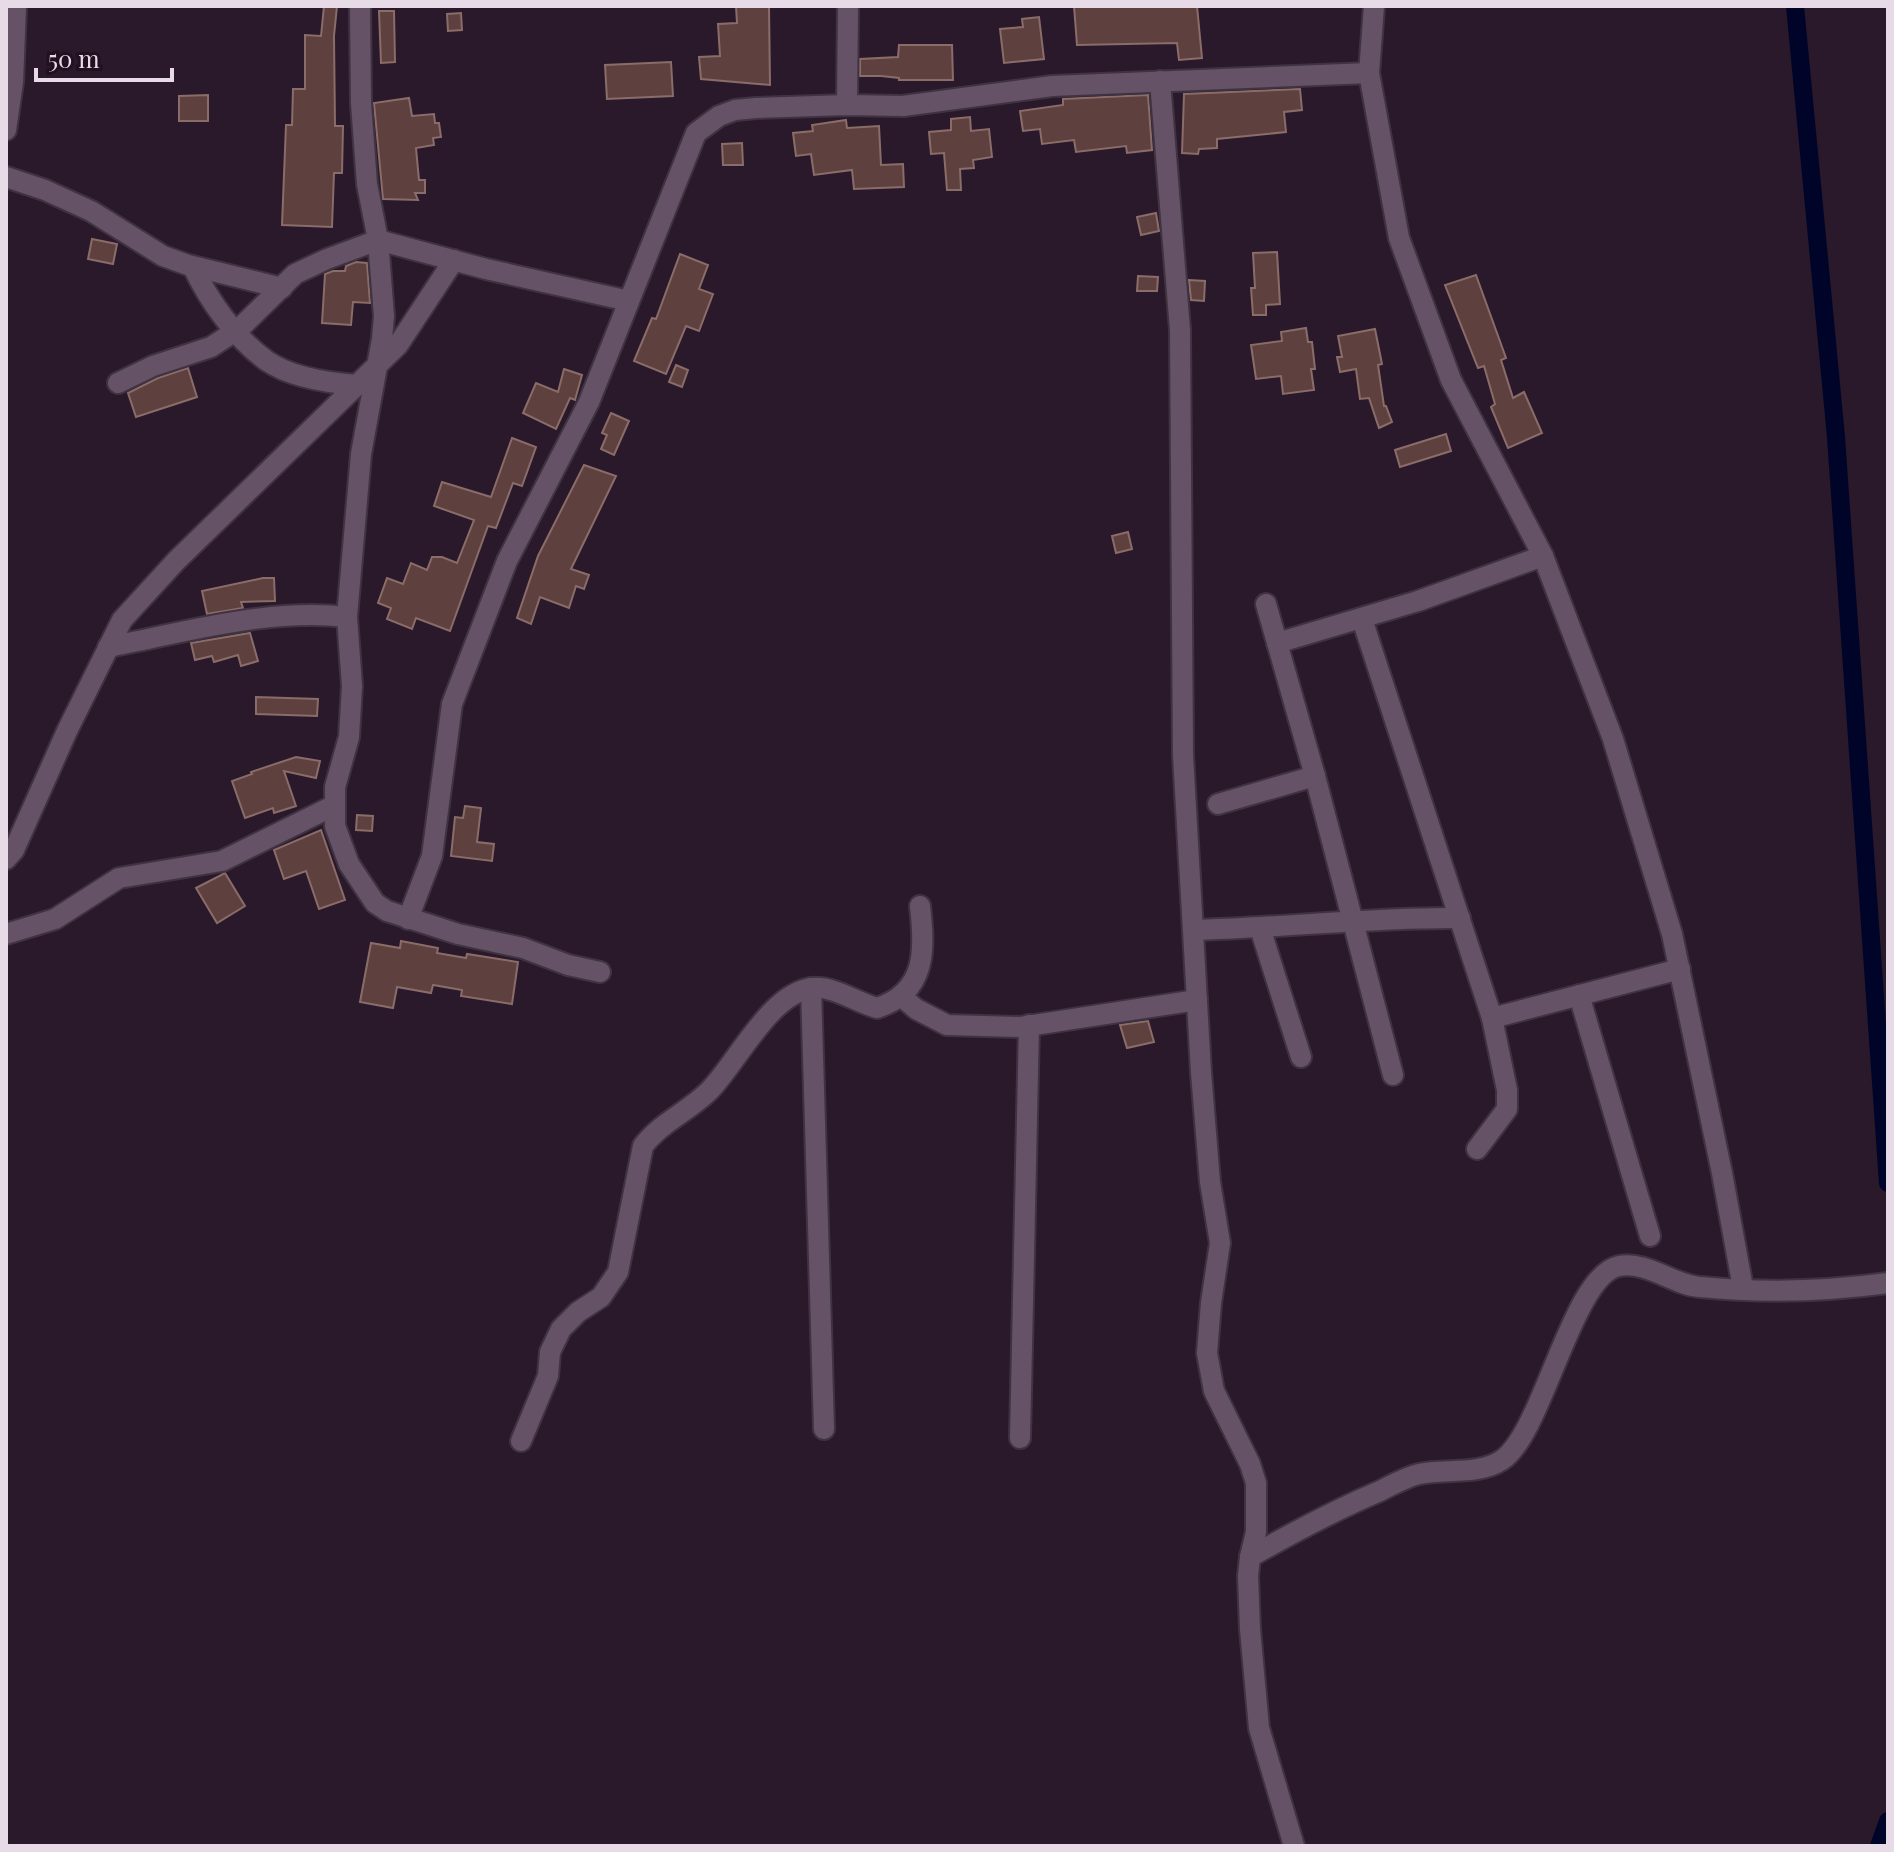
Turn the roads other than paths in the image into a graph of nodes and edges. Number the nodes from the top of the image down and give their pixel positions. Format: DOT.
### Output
graph roads {
  1 [pos="16,6"];
  2 [pos="360,6"];
  3 [pos="848,6"];
  4 [pos="1374,6"];
  5 [pos="1369,73"];
  6 [pos="1160,81"];
  7 [pos="847,105"];
  8 [pos="6,130"];
  9 [pos="6,177"];
  10 [pos="378,240"];
  11 [pos="454,260"];
  12 [pos="193,267"];
  13 [pos="282,288"];
  14 [pos="629,301"];
  15 [pos="236,331"];
  16 [pos="375,369"];
  17 [pos="118,383"];
  18 [pos="358,385"];
  19 [pos="1543,556"];
  20 [pos="1266,604"];
  21 [pos="347,617"];
  22 [pos="1362,619"];
  23 [pos="1277,643"];
  24 [pos="108,647"];
  25 [pos="1315,776"];
  26 [pos="1218,804"];
  27 [pos="333,806"];
  28 [pos="6,859"];
  29 [pos="920,906"];
  30 [pos="1460,918"];
  31 [pos="408,919"];
  32 [pos="1352,921"];
  33 [pos="1260,928"];
  34 [pos="1193,930"];
  35 [pos="6,934"];
  36 [pos="1680,969"];
  37 [pos="600,972"];
  38 [pos="811,988"];
  39 [pos="1579,995"];
  40 [pos="901,996"];
  41 [pos="1197,1000"];
  42 [pos="1492,1018"];
  43 [pos="1029,1025"];
  44 [pos="1301,1057"];
  45 [pos="1393,1075"];
  46 [pos="1477,1149"];
  47 [pos="1650,1236"];
  48 [pos="1888,1283"];
  49 [pos="1743,1288"];
  50 [pos="824,1429"];
  51 [pos="1020,1438"];
  52 [pos="521,1441"];
  53 [pos="1250,1557"];
  54 [pos="1294,1846"];
  1 -- 8 [label="street"];
  2 -- 10 [label="street"];
  3 -- 7 [label="street"];
  4 -- 5 [label="street"];
  5 -- 6 [label="street"];
  5 -- 19 [label="street"];
  6 -- 7 [label="street"];
  6 -- 34 [label="street"];
  7 -- 14 [label="street"];
  9 -- 12 [label="street"];
  10 -- 11 [label="street"];
  10 -- 13 [label="street"];
  10 -- 16 [label="street"];
  11 -- 14 [label="street"];
  11 -- 16 [label="street"];
  12 -- 13 [label="street"];
  12 -- 15 [label="street"];
  13 -- 15 [label="street"];
  14 -- 31 [label="street"];
  15 -- 17 [label="street"];
  15 -- 18 [label="street"];
  16 -- 18 [label="street"];
  16 -- 21 [label="street"];
  18 -- 24 [label="street"];
  19 -- 22 [label="street"];
  19 -- 36 [label="street"];
  20 -- 23 [label="street"];
  21 -- 24 [label="street"];
  21 -- 27 [label="street"];
  22 -- 23 [label="street"];
  22 -- 30 [label="street"];
  23 -- 25 [label="street"];
  24 -- 28 [label="street"];
  25 -- 26 [label="street"];
  25 -- 32 [label="street"];
  27 -- 31 [label="street"];
  27 -- 35 [label="street"];
  29 -- 40 [label="street"];
  30 -- 32 [label="street"];
  30 -- 42 [label="street"];
  31 -- 37 [label="street"];
  32 -- 33 [label="street"];
  32 -- 45 [label="street"];
  33 -- 34 [label="street"];
  33 -- 44 [label="street"];
  34 -- 41 [label="street"];
  36 -- 39 [label="street"];
  36 -- 49 [label="street"];
  38 -- 40 [label="street"];
  38 -- 50 [label="street"];
  38 -- 52 [label="street"];
  39 -- 42 [label="street"];
  39 -- 47 [label="street"];
  40 -- 43 [label="street"];
  41 -- 43 [label="street"];
  41 -- 53 [label="street"];
  42 -- 46 [label="street"];
  43 -- 51 [label="street"];
  48 -- 49 [label="street"];
  49 -- 53 [label="street"];
  53 -- 54 [label="street"];
}
